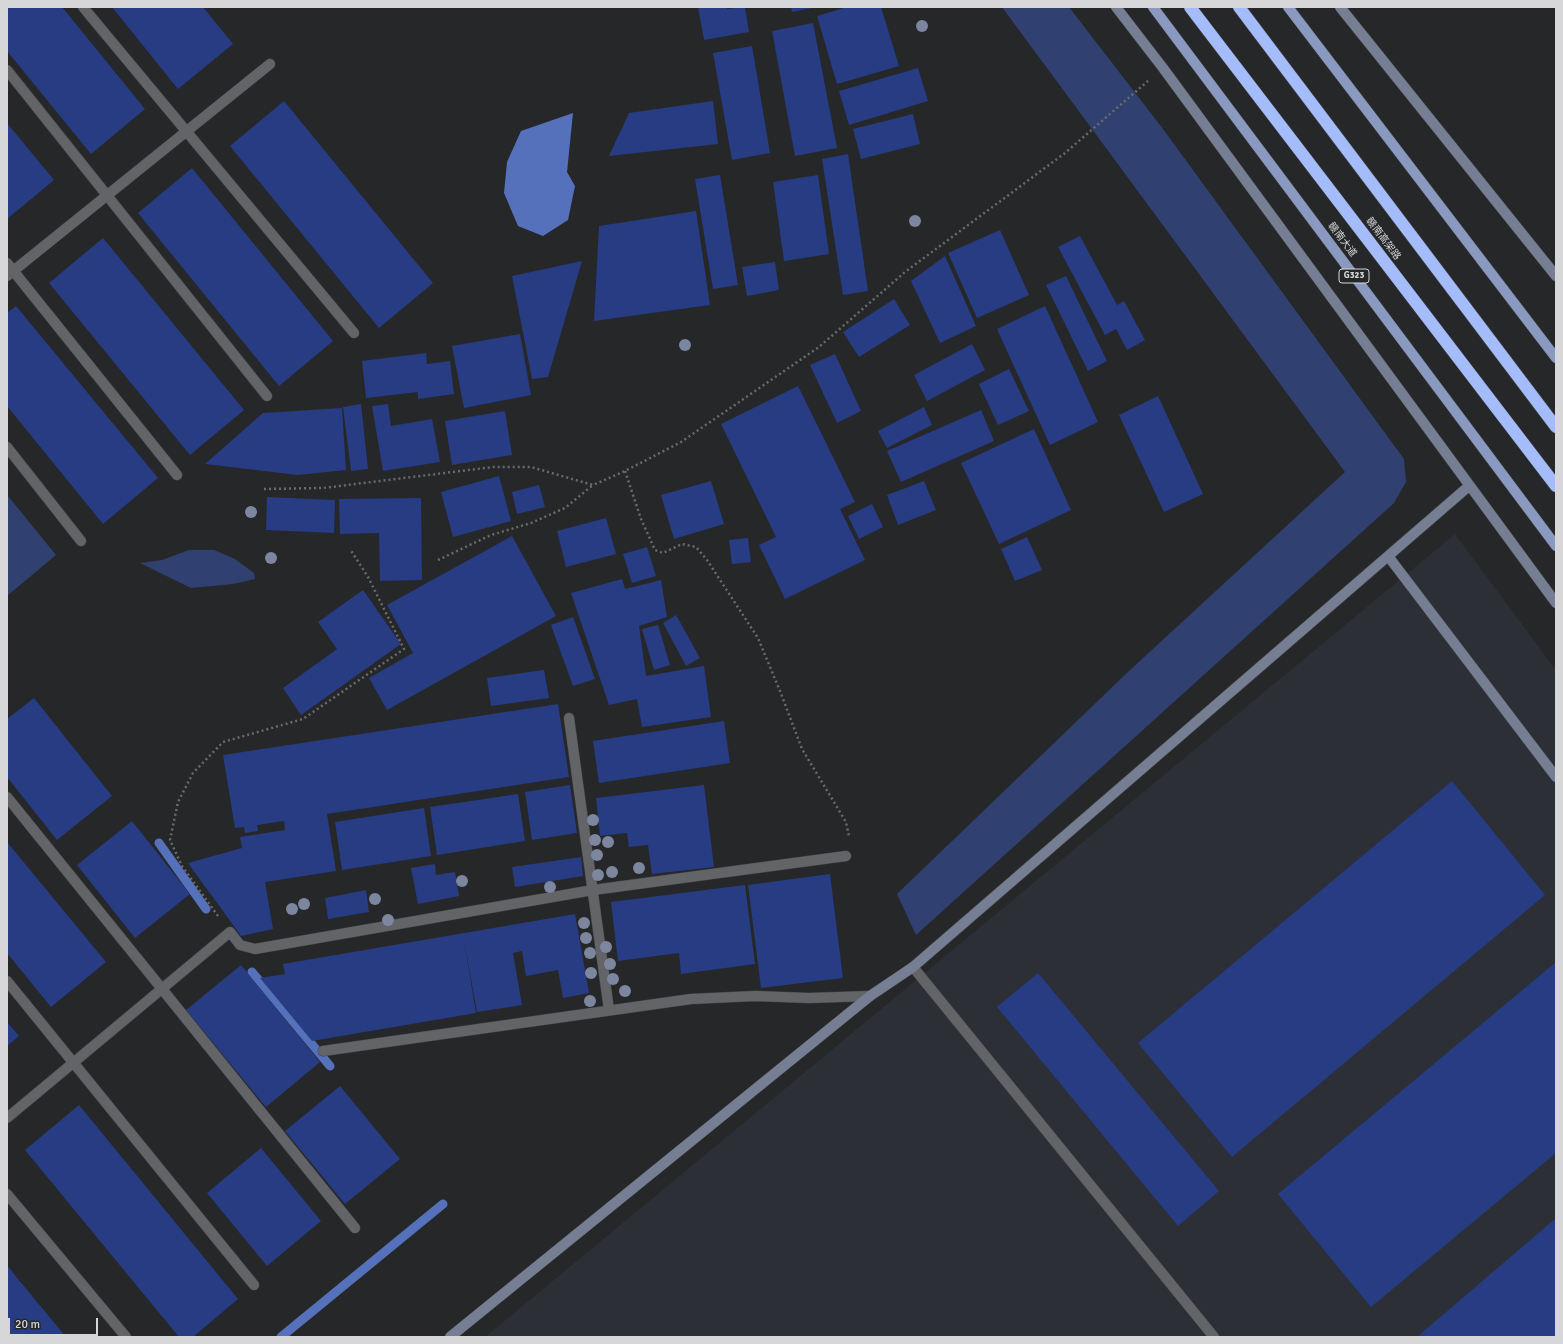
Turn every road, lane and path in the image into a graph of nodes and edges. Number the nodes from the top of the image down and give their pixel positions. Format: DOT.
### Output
graph roads {
  1 [pos="83,7"];
  2 [pos="1116,7"];
  3 [pos="1153,7"];
  4 [pos="1190,7"];
  5 [pos="1239,7"];
  6 [pos="1288,7"];
  7 [pos="1340,7"];
  8 [pos="270,64"];
  9 [pos="1163,68"];
  10 [pos="7,70"];
  11 [pos="186,131"];
  12 [pos="107,196"];
  13 [pos="9,270"];
  14 [pos="1556,276"];
  15 [pos="354,333"];
  16 [pos="1556,358"];
  17 [pos="267,396"];
  18 [pos="1556,427"];
  19 [pos="7,447"];
  20 [pos="625,471"];
  21 [pos="177,474"];
  22 [pos="593,485"];
  23 [pos="1469,486"];
  24 [pos="1556,486"];
  25 [pos="264,490"];
  26 [pos="81,541"];
  27 [pos="1556,546"];
  28 [pos="350,549"];
  29 [pos="1388,556"];
  30 [pos="438,560"];
  31 [pos="1556,603"];
  32 [pos="569,718"];
  33 [pos="1556,777"];
  34 [pos="7,797"];
  35 [pos="846,856"];
  36 [pos="593,890"];
  37 [pos="230,932"];
  38 [pos="913,967"];
  39 [pos="7,981"];
  40 [pos="162,988"];
  41 [pos="870,996"];
  42 [pos="609,1010"];
  43 [pos="323,1051"];
  44 [pos="73,1063"];
  45 [pos="7,1118"];
  46 [pos="7,1194"];
  47 [pos="355,1228"];
  48 [pos="254,1285"];
  49 [pos="126,1337"];
  50 [pos="451,1337"];
  51 [pos="1214,1337"];
  1 -- 11 [label="street"];
  2 -- 9 [label="street"];
  3 -- 27 [label="main road, 赣南大道 / G323"];
  4 -- 24 [label="highway, 赣南高架路"];
  5 -- 18 [label="highway"];
  6 -- 16 [label="main road"];
  7 -- 14 [label="street"];
  8 -- 11 [label="street"];
  9 -- 20 [label="path"];
  9 -- 23 [label="street"];
  10 -- 12 [label="street"];
  11 -- 12 [label="street"];
  11 -- 15 [label="street"];
  12 -- 13 [label="street"];
  12 -- 17 [label="street"];
  13 -- 21 [label="street"];
  19 -- 26 [label="street"];
  20 -- 22 [label="path"];
  20 -- 35 [label="path"];
  22 -- 25 [label="path"];
  22 -- 30 [label="path"];
  23 -- 29 [label="street"];
  23 -- 31 [label="street"];
  28 -- 37 [label="path"];
  29 -- 33 [label="street"];
  29 -- 38 [label="street"];
  32 -- 36 [label="street"];
  34 -- 40 [label="street"];
  35 -- 36 [label="street"];
  36 -- 37 [label="street"];
  36 -- 42 [label="street"];
  37 -- 40 [label="street"];
  38 -- 41 [label="street"];
  38 -- 51 [label="street"];
  39 -- 44 [label="street"];
  40 -- 44 [label="street"];
  40 -- 47 [label="street"];
  41 -- 42 [label="street"];
  41 -- 50 [label="street"];
  42 -- 43 [label="street"];
  44 -- 45 [label="street"];
  44 -- 48 [label="street"];
  46 -- 49 [label="street"];
}
